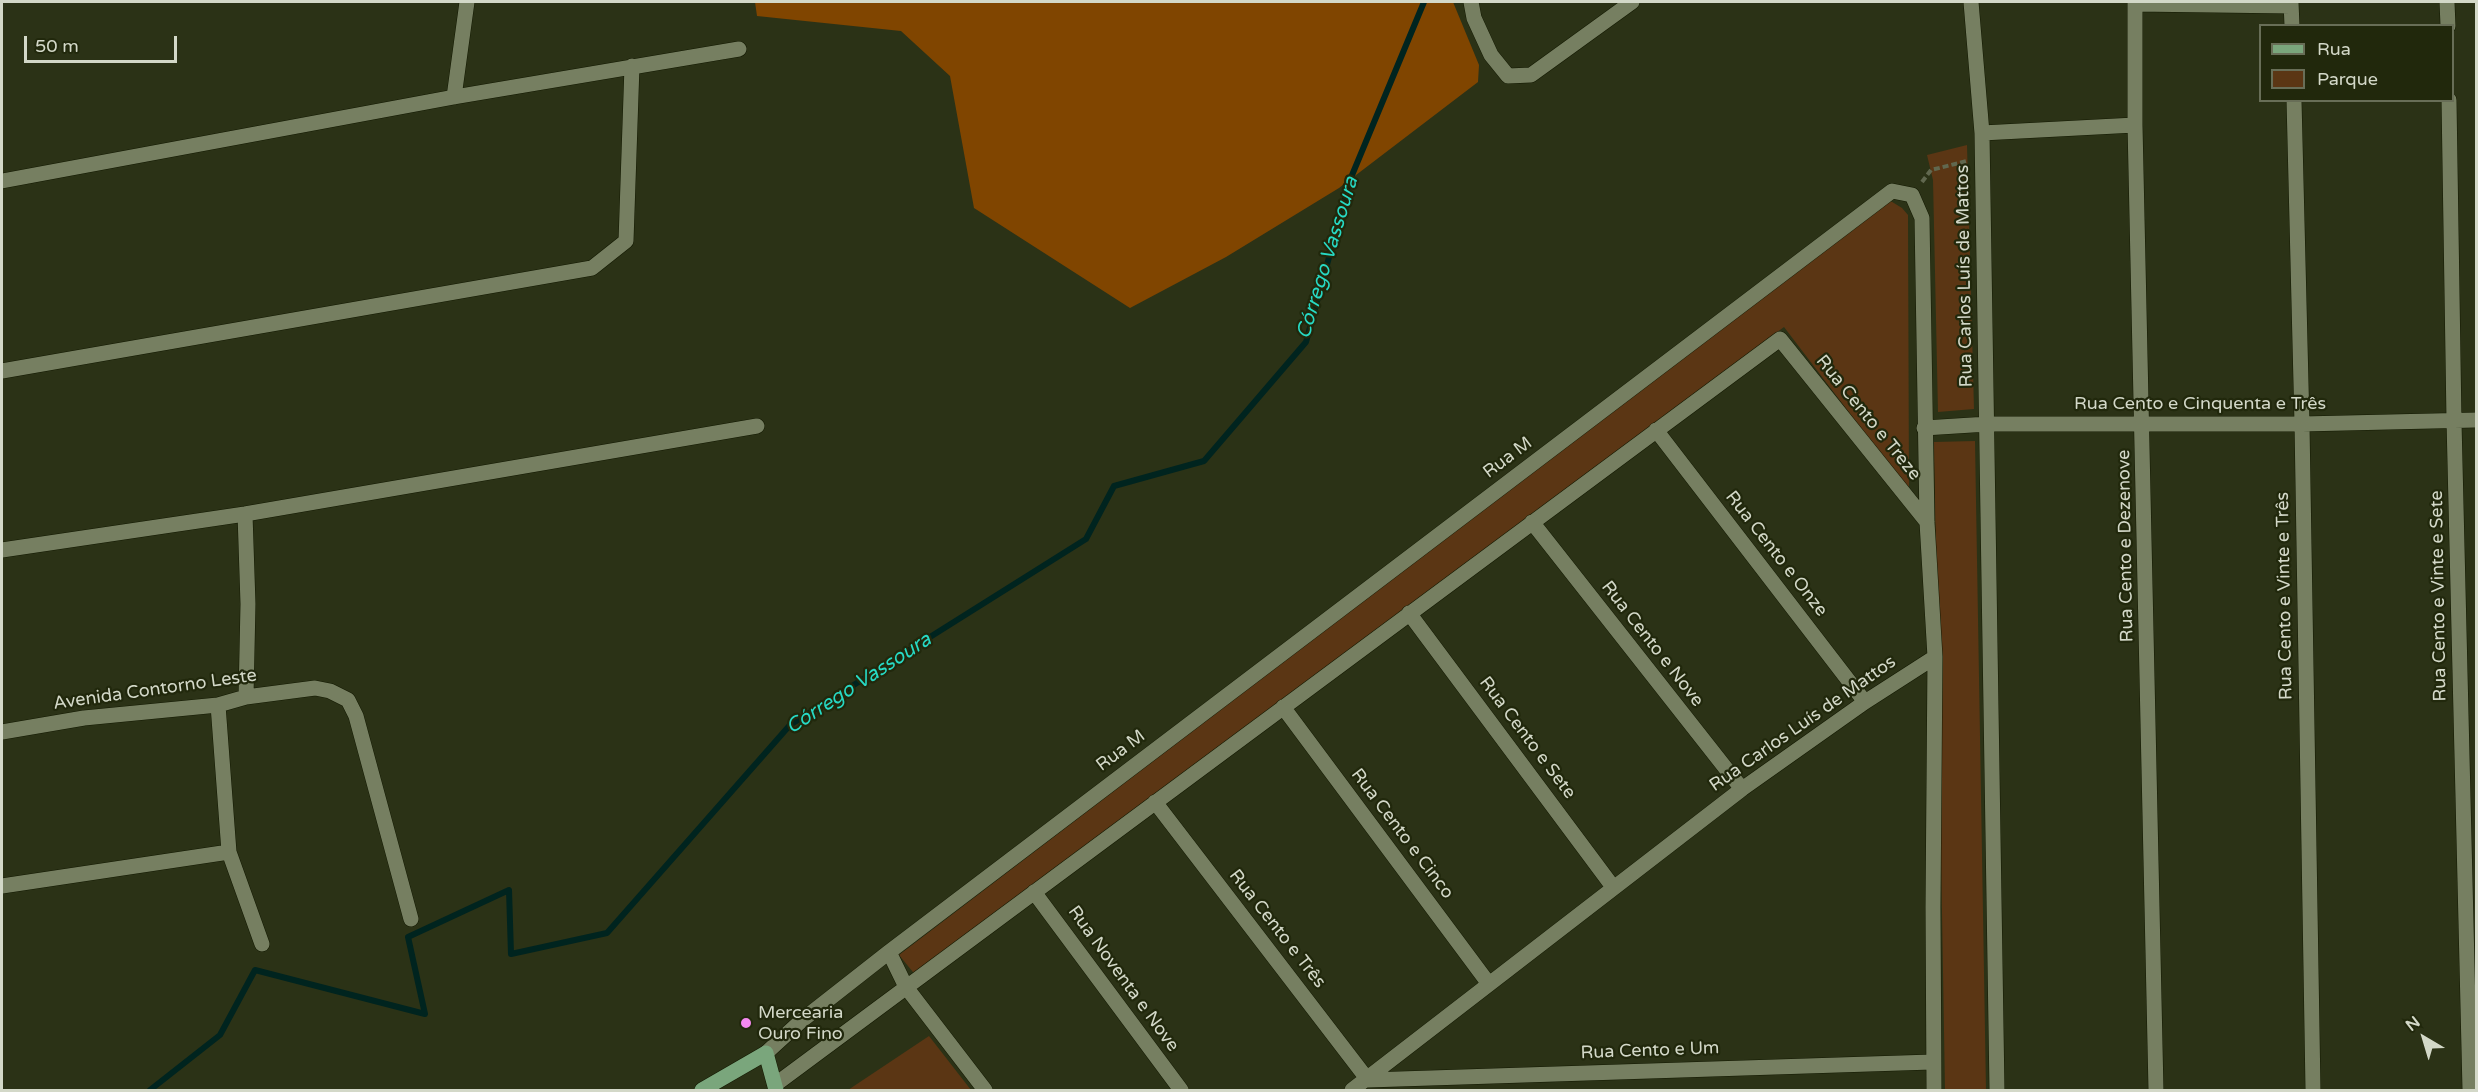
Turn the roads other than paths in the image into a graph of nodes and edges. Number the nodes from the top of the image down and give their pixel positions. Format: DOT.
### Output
graph roads {
  1 [pos="467,2"];
  2 [pos="1471,2"];
  3 [pos="1632,2"];
  4 [pos="1971,2"];
  5 [pos="2447,2"];
  6 [pos="2135,3"];
  7 [pos="2291,4"];
  8 [pos="2292,24"];
  9 [pos="2448,24"];
  10 [pos="739,49"];
  11 [pos="632,66"];
  12 [pos="454,97"];
  13 [pos="2294,102"];
  14 [pos="2449,102"];
  15 [pos="2135,125"];
  16 [pos="1982,133"];
  17 [pos="2,181"];
  18 [pos="2,371"];
  19 [pos="2476,420"];
  20 [pos="2454,421"];
  21 [pos="1988,424"];
  22 [pos="2143,424"];
  23 [pos="2302,424"];
  24 [pos="756,426"];
  25 [pos="1924,428"];
  26 [pos="1656,430"];
  27 [pos="245,514"];
  28 [pos="1532,522"];
  29 [pos="1927,522"];
  30 [pos="2,550"];
  31 [pos="1409,613"];
  32 [pos="1935,657"];
  33 [pos="246,697"];
  34 [pos="1865,702"];
  35 [pos="218,705"];
  36 [pos="1283,707"];
  37 [pos="2,732"];
  38 [pos="1742,789"];
  39 [pos="1155,802"];
  40 [pos="229,852"];
  41 [pos="2,886"];
  42 [pos="1613,887"];
  43 [pos="1034,892"];
  44 [pos="411,919"];
  45 [pos="262,944"];
  46 [pos="889,952"];
  47 [pos="1489,984"];
  48 [pos="906,987"];
  49 [pos="766,1053"];
  50 [pos="1932,1062"];
  51 [pos="1368,1080"];
  52 [pos="776,1087"];
  53 [pos="702,1090"];
  54 [pos="985,1090"];
  55 [pos="1181,1090"];
  56 [pos="1352,1090"];
  57 [pos="1934,1090"];
  58 [pos="1997,1090"];
  59 [pos="2156,1090"];
  60 [pos="2313,1090"];
  61 [pos="2470,1090"];
  1 -- 12 [label="street"];
  2 -- 3 [label="street"];
  4 -- 16 [label="street, Rua Carlos Luís de Mattos"];
  5 -- 9 [label="street"];
  6 -- 7 [label="street"];
  6 -- 15 [label="street, Rua Cento e Dezenove"];
  7 -- 8 [label="street"];
  10 -- 11 [label="street"];
  11 -- 12 [label="street"];
  11 -- 18 [label="street"];
  12 -- 17 [label="street"];
  13 -- 23 [label="street, Rua Cento e Vinte e Três"];
  14 -- 20 [label="street, Rua Cento e Vinte e Sete"];
  15 -- 16 [label="street"];
  15 -- 22 [label="street, Rua Cento e Dezenove"];
  16 -- 21 [label="street, Rua Carlos Luís de Mattos"];
  19 -- 20 [label="street, Rua Cento e Cinquenta e Três"];
  20 -- 23 [label="street, Rua Cento e Cinquenta e Três"];
  20 -- 61 [label="street, Rua Cento e Vinte e Sete"];
  21 -- 22 [label="street, Rua Cento e Cinquenta e Três"];
  21 -- 25 [label="street, Rua Cento e Cinquenta e Três"];
  21 -- 58 [label="street, Rua Carlos Luís de Mattos"];
  22 -- 23 [label="street, Rua Cento e Cinquenta e Três"];
  22 -- 59 [label="street, Rua Cento e Dezenove"];
  23 -- 60 [label="street, Rua Cento e Vinte e Três"];
  24 -- 27 [label="street"];
  25 -- 29 [label="street"];
  25 -- 46 [label="street, Rua M"];
  26 -- 28 [label="street"];
  26 -- 29 [label="street, Rua Cento e Treze"];
  26 -- 34 [label="street, Rua Cento e Onze"];
  27 -- 30 [label="street"];
  27 -- 33 [label="street"];
  28 -- 31 [label="street"];
  28 -- 38 [label="street, Rua Cento e Nove"];
  29 -- 32 [label="street"];
  31 -- 36 [label="street"];
  31 -- 42 [label="street, Rua Cento e Sete"];
  32 -- 34 [label="street, Rua Carlos Luís de Mattos"];
  32 -- 50 [label="street"];
  33 -- 35 [label="street, Avenida Contorno Leste"];
  33 -- 44 [label="street, Avenida Contorno Leste"];
  34 -- 38 [label="street, Rua Carlos Luís de Mattos"];
  35 -- 37 [label="street, Avenida Contorno Leste"];
  35 -- 40 [label="street"];
  36 -- 39 [label="street"];
  36 -- 47 [label="street, Rua Cento e Cinco"];
  38 -- 42 [label="street, Rua Carlos Luís de Mattos"];
  39 -- 43 [label="street"];
  39 -- 51 [label="street, Rua Cento e Três"];
  40 -- 41 [label="street"];
  40 -- 45 [label="street"];
  42 -- 47 [label="street, Rua Carlos Luís de Mattos"];
  43 -- 48 [label="street"];
  43 -- 55 [label="street, Rua Noventa e Nove"];
  46 -- 48 [label="street"];
  46 -- 49 [label="street, Rua M"];
  47 -- 51 [label="street, Rua Carlos Luís de Mattos"];
  48 -- 52 [label="street"];
  48 -- 54 [label="street"];
  49 -- 52 [label="main road"];
  49 -- 53 [label="main road"];
  50 -- 51 [label="street, Rua Cento e Um"];
  50 -- 57 [label="street"];
  51 -- 56 [label="street, Rua Carlos Luís de Mattos"];
}
